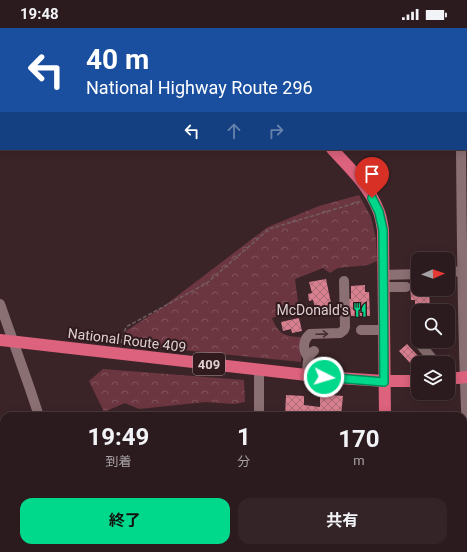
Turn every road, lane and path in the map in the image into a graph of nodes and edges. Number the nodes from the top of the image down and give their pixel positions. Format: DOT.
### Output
graph roads {
  1 [pos="333,150"];
  2 [pos="461,150"];
  3 [pos="372,198"];
  4 [pos="464,214"];
  5 [pos="455,271"];
  6 [pos="461,271"];
  7 [pos="411,275"];
  8 [pos="344,281"];
  9 [pos="384,281"];
  10 [pos="406,287"];
  11 [pos="0,304"];
  12 [pos="361,330"];
  13 [pos="384,330"];
  14 [pos="0,340"];
  15 [pos="12,341"];
  16 [pos="423,348"];
  17 [pos="117,354"];
  18 [pos="430,356"];
  19 [pos="259,370"];
  20 [pos="307,375"];
  21 [pos="466,377"];
  22 [pos="455,378"];
  23 [pos="411,381"];
  24 [pos="384,382"];
  25 [pos="37,412"];
  26 [pos="259,412"];
  27 [pos="385,412"];
  28 [pos="467,412"];
  1 -- 3 [label="highway"];
  2 -- 4 [label="street"];
  3 -- 9 [label="highway"];
  3 -- 17 [label="path"];
  4 -- 6 [label="street"];
  5 -- 6 [label="street"];
  6 -- 21 [label="street"];
  7 -- 9 [label="street"];
  20 -- 8 [label="street, one-way"];
  9 -- 10 [label="street"];
  9 -- 13 [label="highway"];
  11 -- 15 [label="street"];
  12 -- 13 [label="street"];
  13 -- 24 [label="highway"];
  14 -- 15 [label="highway, National Route 409 / 409"];
  15 -- 17 [label="highway, National Route 409 / 409"];
  15 -- 25 [label="street"];
  16 -- 18 [label="street"];
  17 -- 19 [label="highway, National Route 409 / 409"];
  19 -- 20 [label="highway, National Route 409 / 409"];
  19 -- 26 [label="street"];
  20 -- 24 [label="highway, National Route 409 / 409"];
  21 -- 22 [label="highway"];
  21 -- 28 [label="street"];
  23 -- 24 [label="highway, National Route 409 / 409"];
  24 -- 27 [label="highway"];
}
